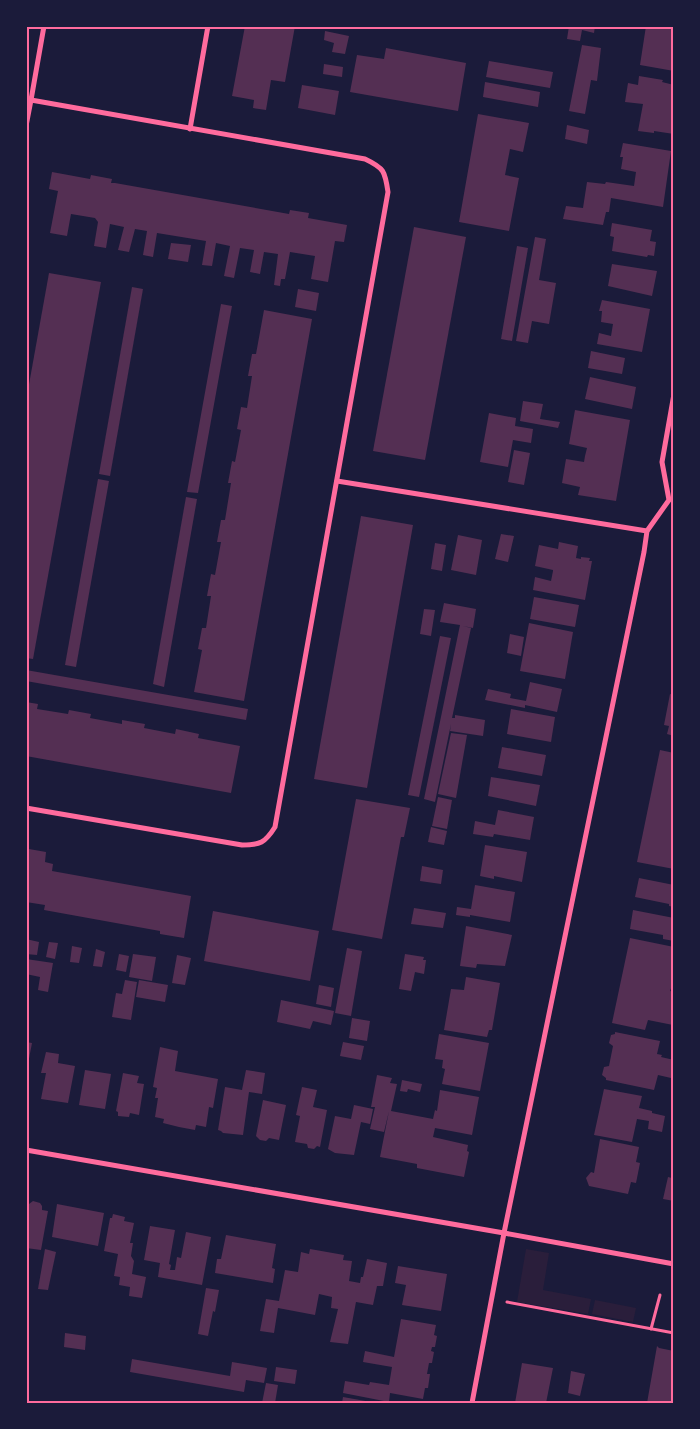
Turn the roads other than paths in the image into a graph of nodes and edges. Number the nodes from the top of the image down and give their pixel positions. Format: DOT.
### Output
graph roads {
  1 [pos="44,26"];
  2 [pos="208,26"];
  3 [pos="31,100"];
  4 [pos="26,126"];
  5 [pos="190,129"];
  6 [pos="674,394"];
  7 [pos="337,481"];
  8 [pos="672,500"];
  9 [pos="647,530"];
  10 [pos="26,808"];
  11 [pos="26,1150"];
  12 [pos="504,1233"];
  13 [pos="674,1264"];
  14 [pos="472,1403"];
  1 -- 3 [label="street"];
  2 -- 5 [label="street"];
  3 -- 4 [label="street"];
  3 -- 5 [label="street"];
  5 -- 7 [label="street"];
  6 -- 8 [label="street"];
  7 -- 9 [label="street"];
  7 -- 10 [label="street"];
  8 -- 9 [label="street"];
  9 -- 12 [label="street"];
  11 -- 12 [label="street"];
  12 -- 13 [label="street"];
  12 -- 14 [label="street"];
}
